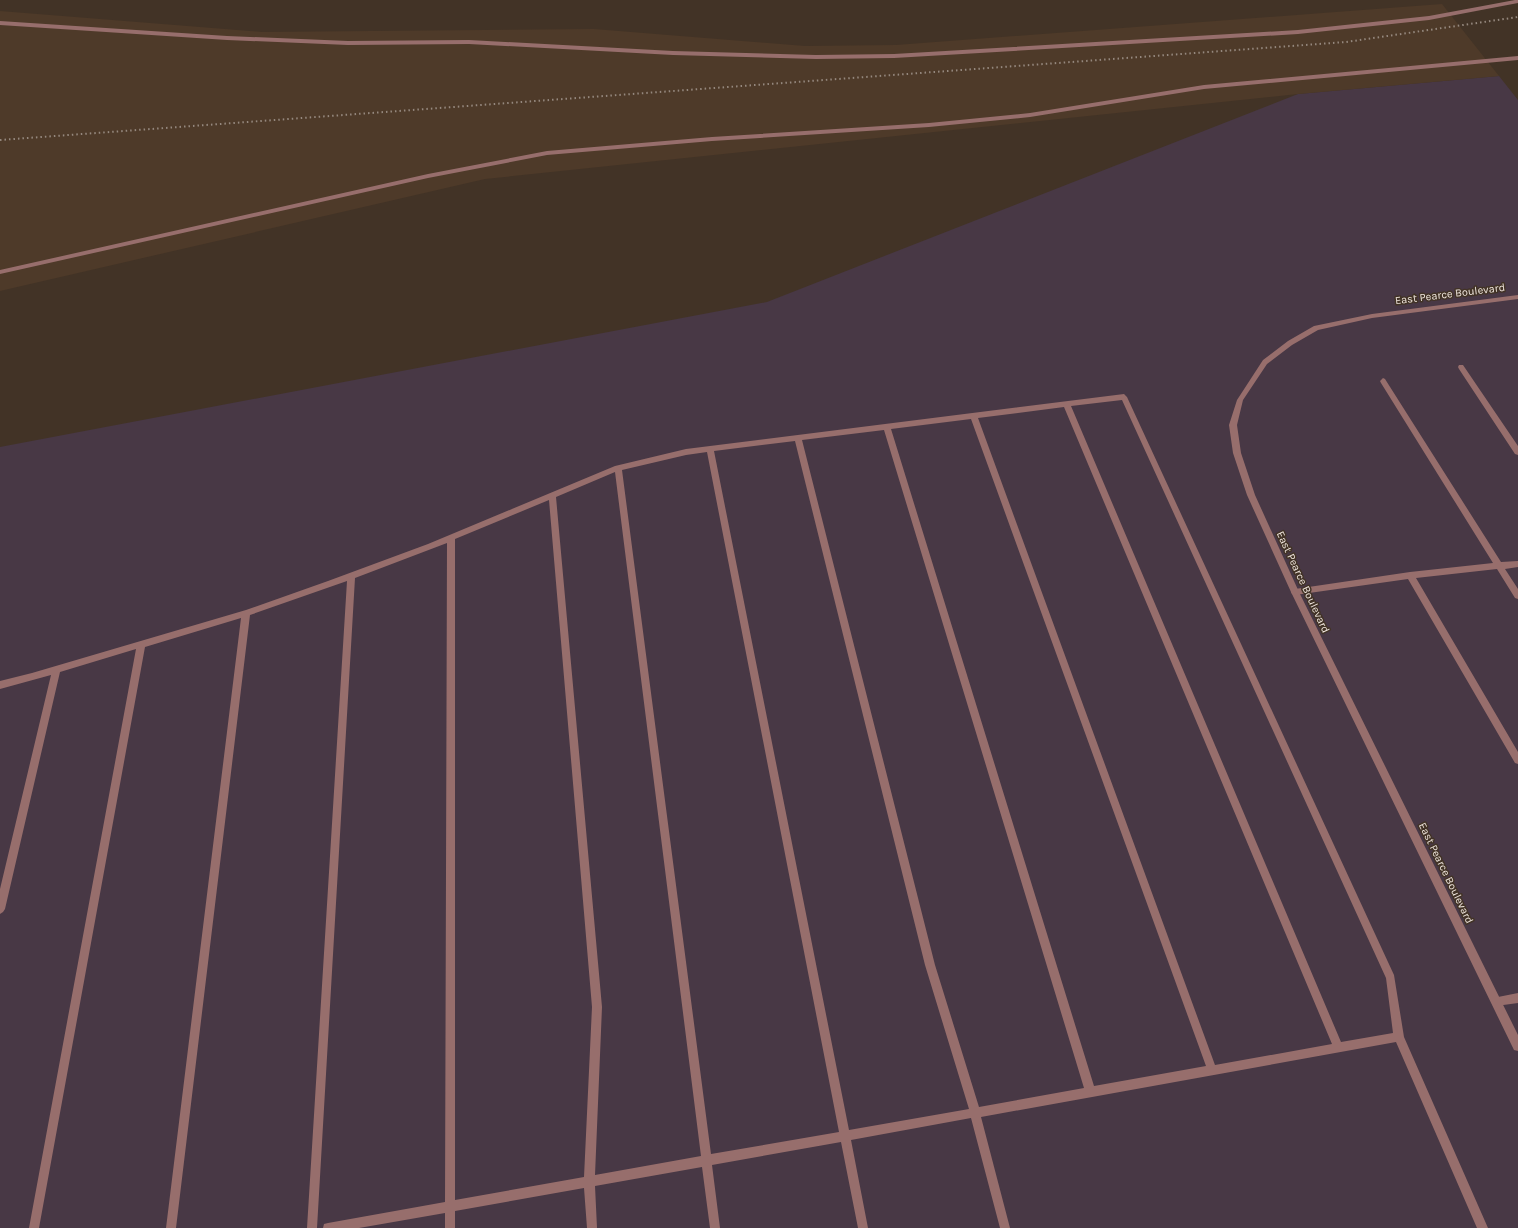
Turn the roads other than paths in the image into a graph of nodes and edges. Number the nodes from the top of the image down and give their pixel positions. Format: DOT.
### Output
graph roads {
  1 [pos="1518,1"];
  2 [pos="0,23"];
  3 [pos="1518,58"];
  4 [pos="0,272"];
  5 [pos="1518,297"];
  6 [pos="1460,366"];
  7 [pos="1384,381"];
  8 [pos="1066,404"];
  9 [pos="974,416"];
  10 [pos="887,427"];
  11 [pos="798,438"];
  12 [pos="710,449"];
  13 [pos="1518,452"];
  14 [pos="618,468"];
  15 [pos="552,495"];
  16 [pos="451,537"];
  17 [pos="1518,564"];
  18 [pos="1499,566"];
  19 [pos="1410,575"];
  20 [pos="352,576"];
  21 [pos="1295,592"];
  22 [pos="1518,596"];
  23 [pos="246,613"];
  24 [pos="141,645"];
  25 [pos="56,670"];
  26 [pos="0,685"];
  27 [pos="1518,760"];
  28 [pos="0,908"];
  29 [pos="1518,998"];
  30 [pos="1496,1001"];
  31 [pos="1399,1037"];
  32 [pos="1518,1046"];
  33 [pos="1338,1047"];
  34 [pos="1212,1070"];
  35 [pos="1090,1091"];
  36 [pos="975,1112"];
  37 [pos="845,1135"];
  38 [pos="707,1160"];
  39 [pos="589,1181"];
  40 [pos="451,1206"];
  41 [pos="34,1228"];
  42 [pos="171,1228"];
  43 [pos="312,1228"];
  44 [pos="328,1228"];
  45 [pos="450,1228"];
  46 [pos="592,1228"];
  47 [pos="715,1228"];
  48 [pos="863,1228"];
  49 [pos="1005,1228"];
  50 [pos="1483,1228"];
  1 -- 2 [label="street"];
  3 -- 4 [label="street"];
  5 -- 21 [label="street, East Pearce Boulevard"];
  6 -- 13 [label="street"];
  7 -- 18 [label="street"];
  8 -- 9 [label="street"];
  8 -- 31 [label="street"];
  8 -- 33 [label="street"];
  9 -- 10 [label="street"];
  9 -- 34 [label="street"];
  10 -- 11 [label="street"];
  10 -- 35 [label="street"];
  11 -- 12 [label="street"];
  11 -- 36 [label="street"];
  12 -- 14 [label="street"];
  12 -- 37 [label="street"];
  14 -- 15 [label="street"];
  14 -- 38 [label="street"];
  15 -- 16 [label="street"];
  15 -- 39 [label="street"];
  16 -- 20 [label="street"];
  16 -- 40 [label="street"];
  17 -- 18 [label="street"];
  18 -- 19 [label="street"];
  18 -- 22 [label="street"];
  19 -- 21 [label="street"];
  19 -- 27 [label="street"];
  20 -- 23 [label="street"];
  20 -- 43 [label="street"];
  21 -- 30 [label="street, East Pearce Boulevard"];
  23 -- 24 [label="street"];
  23 -- 42 [label="street"];
  24 -- 25 [label="street"];
  24 -- 41 [label="street"];
  25 -- 26 [label="street"];
  25 -- 28 [label="street"];
  29 -- 30 [label="street"];
  30 -- 32 [label="street, East Pearce Boulevard"];
  31 -- 33 [label="street"];
  31 -- 50 [label="street"];
  33 -- 34 [label="street"];
  34 -- 35 [label="street"];
  35 -- 36 [label="street"];
  36 -- 37 [label="street"];
  36 -- 49 [label="street"];
  37 -- 38 [label="street"];
  37 -- 48 [label="street"];
  38 -- 39 [label="street"];
  38 -- 47 [label="street"];
  39 -- 40 [label="street"];
  39 -- 46 [label="street"];
  40 -- 44 [label="street"];
  40 -- 45 [label="street"];
}
